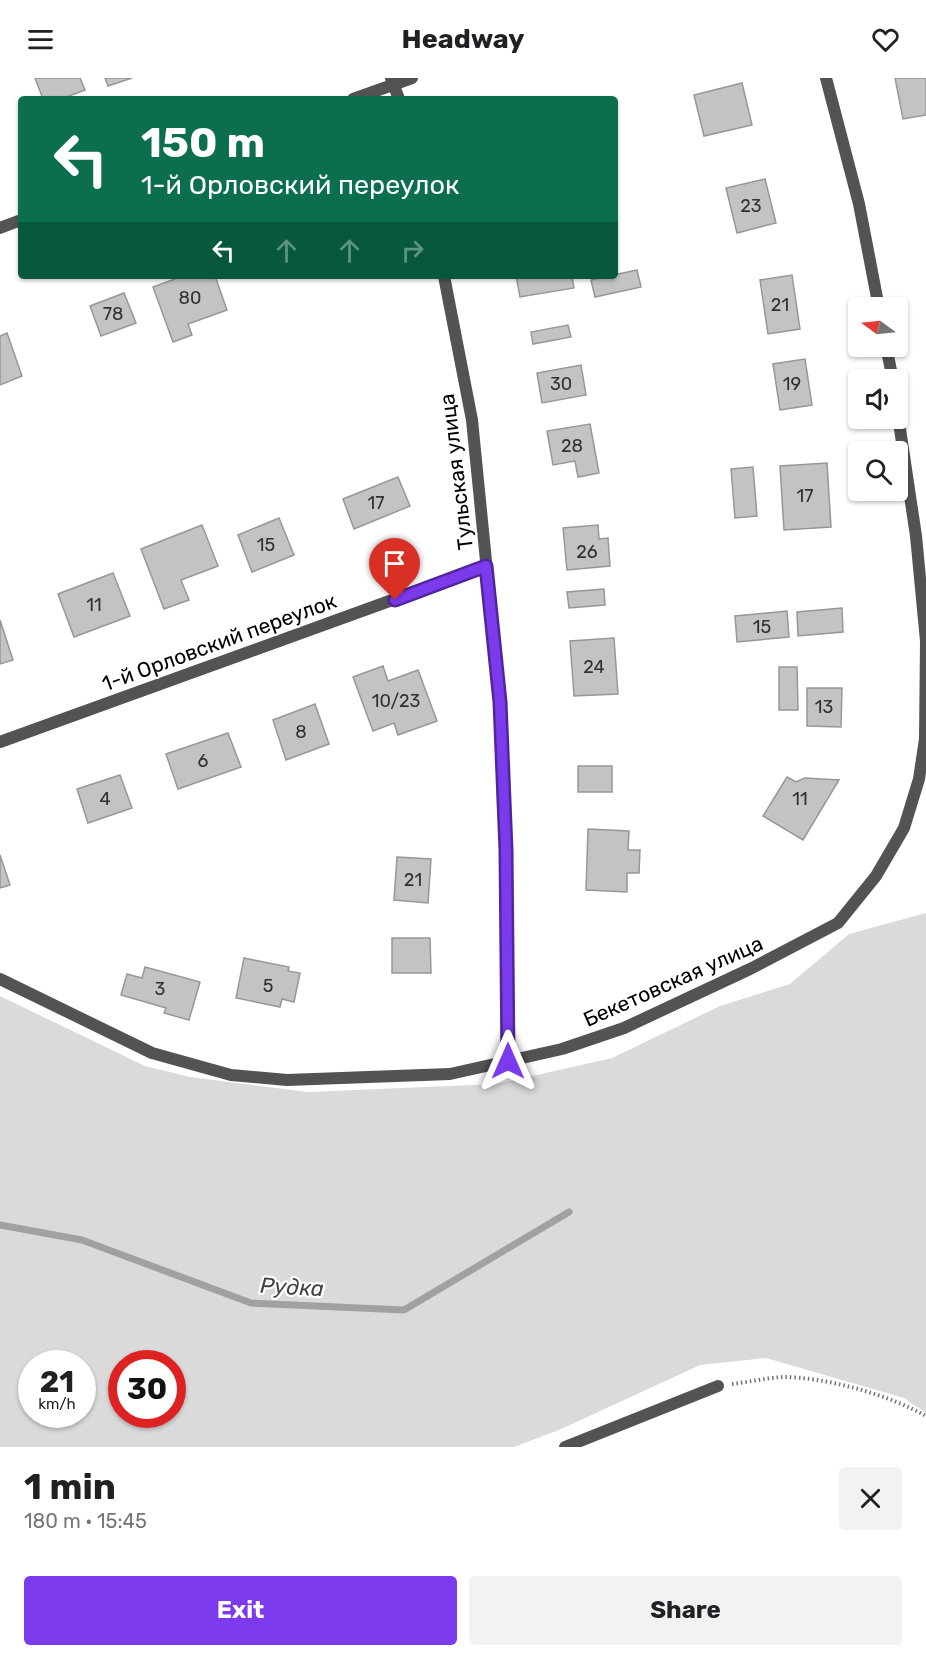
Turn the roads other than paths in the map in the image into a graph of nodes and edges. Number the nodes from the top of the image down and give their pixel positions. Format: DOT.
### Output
graph roads {
  1 [pos="412,78"];
  2 [pos="826,78"];
  3 [pos="393,81"];
  4 [pos="360,96"];
  5 [pos="398,96"];
  6 [pos="18,221"];
  7 [pos="0,228"];
  8 [pos="445,279"];
  9 [pos="877,297"];
  10 [pos="900,429"];
  11 [pos="486,566"];
  12 [pos="0,742"];
  13 [pos="0,979"];
  14 [pos="508,1061"];
  15 [pos="718,1386"];
  16 [pos="588,1443"];
  17 [pos="565,1447"];
  1 -- 3 [label="street"];
  2 -- 9 [label="street"];
  3 -- 4 [label="street"];
  3 -- 5 [label="street"];
  6 -- 7 [label="street"];
  8 -- 11 [label="street, Тульская улица"];
  10 -- 14 [label="street, Бекетовская улица"];
  11 -- 12 [label="street, 1-й Орловский переулок"];
  11 -- 14 [label="street, Тульская улица"];
  13 -- 14 [label="street, Бекетовская улица"];
  15 -- 16 [label="street"];
  16 -- 17 [label="street"];
}
